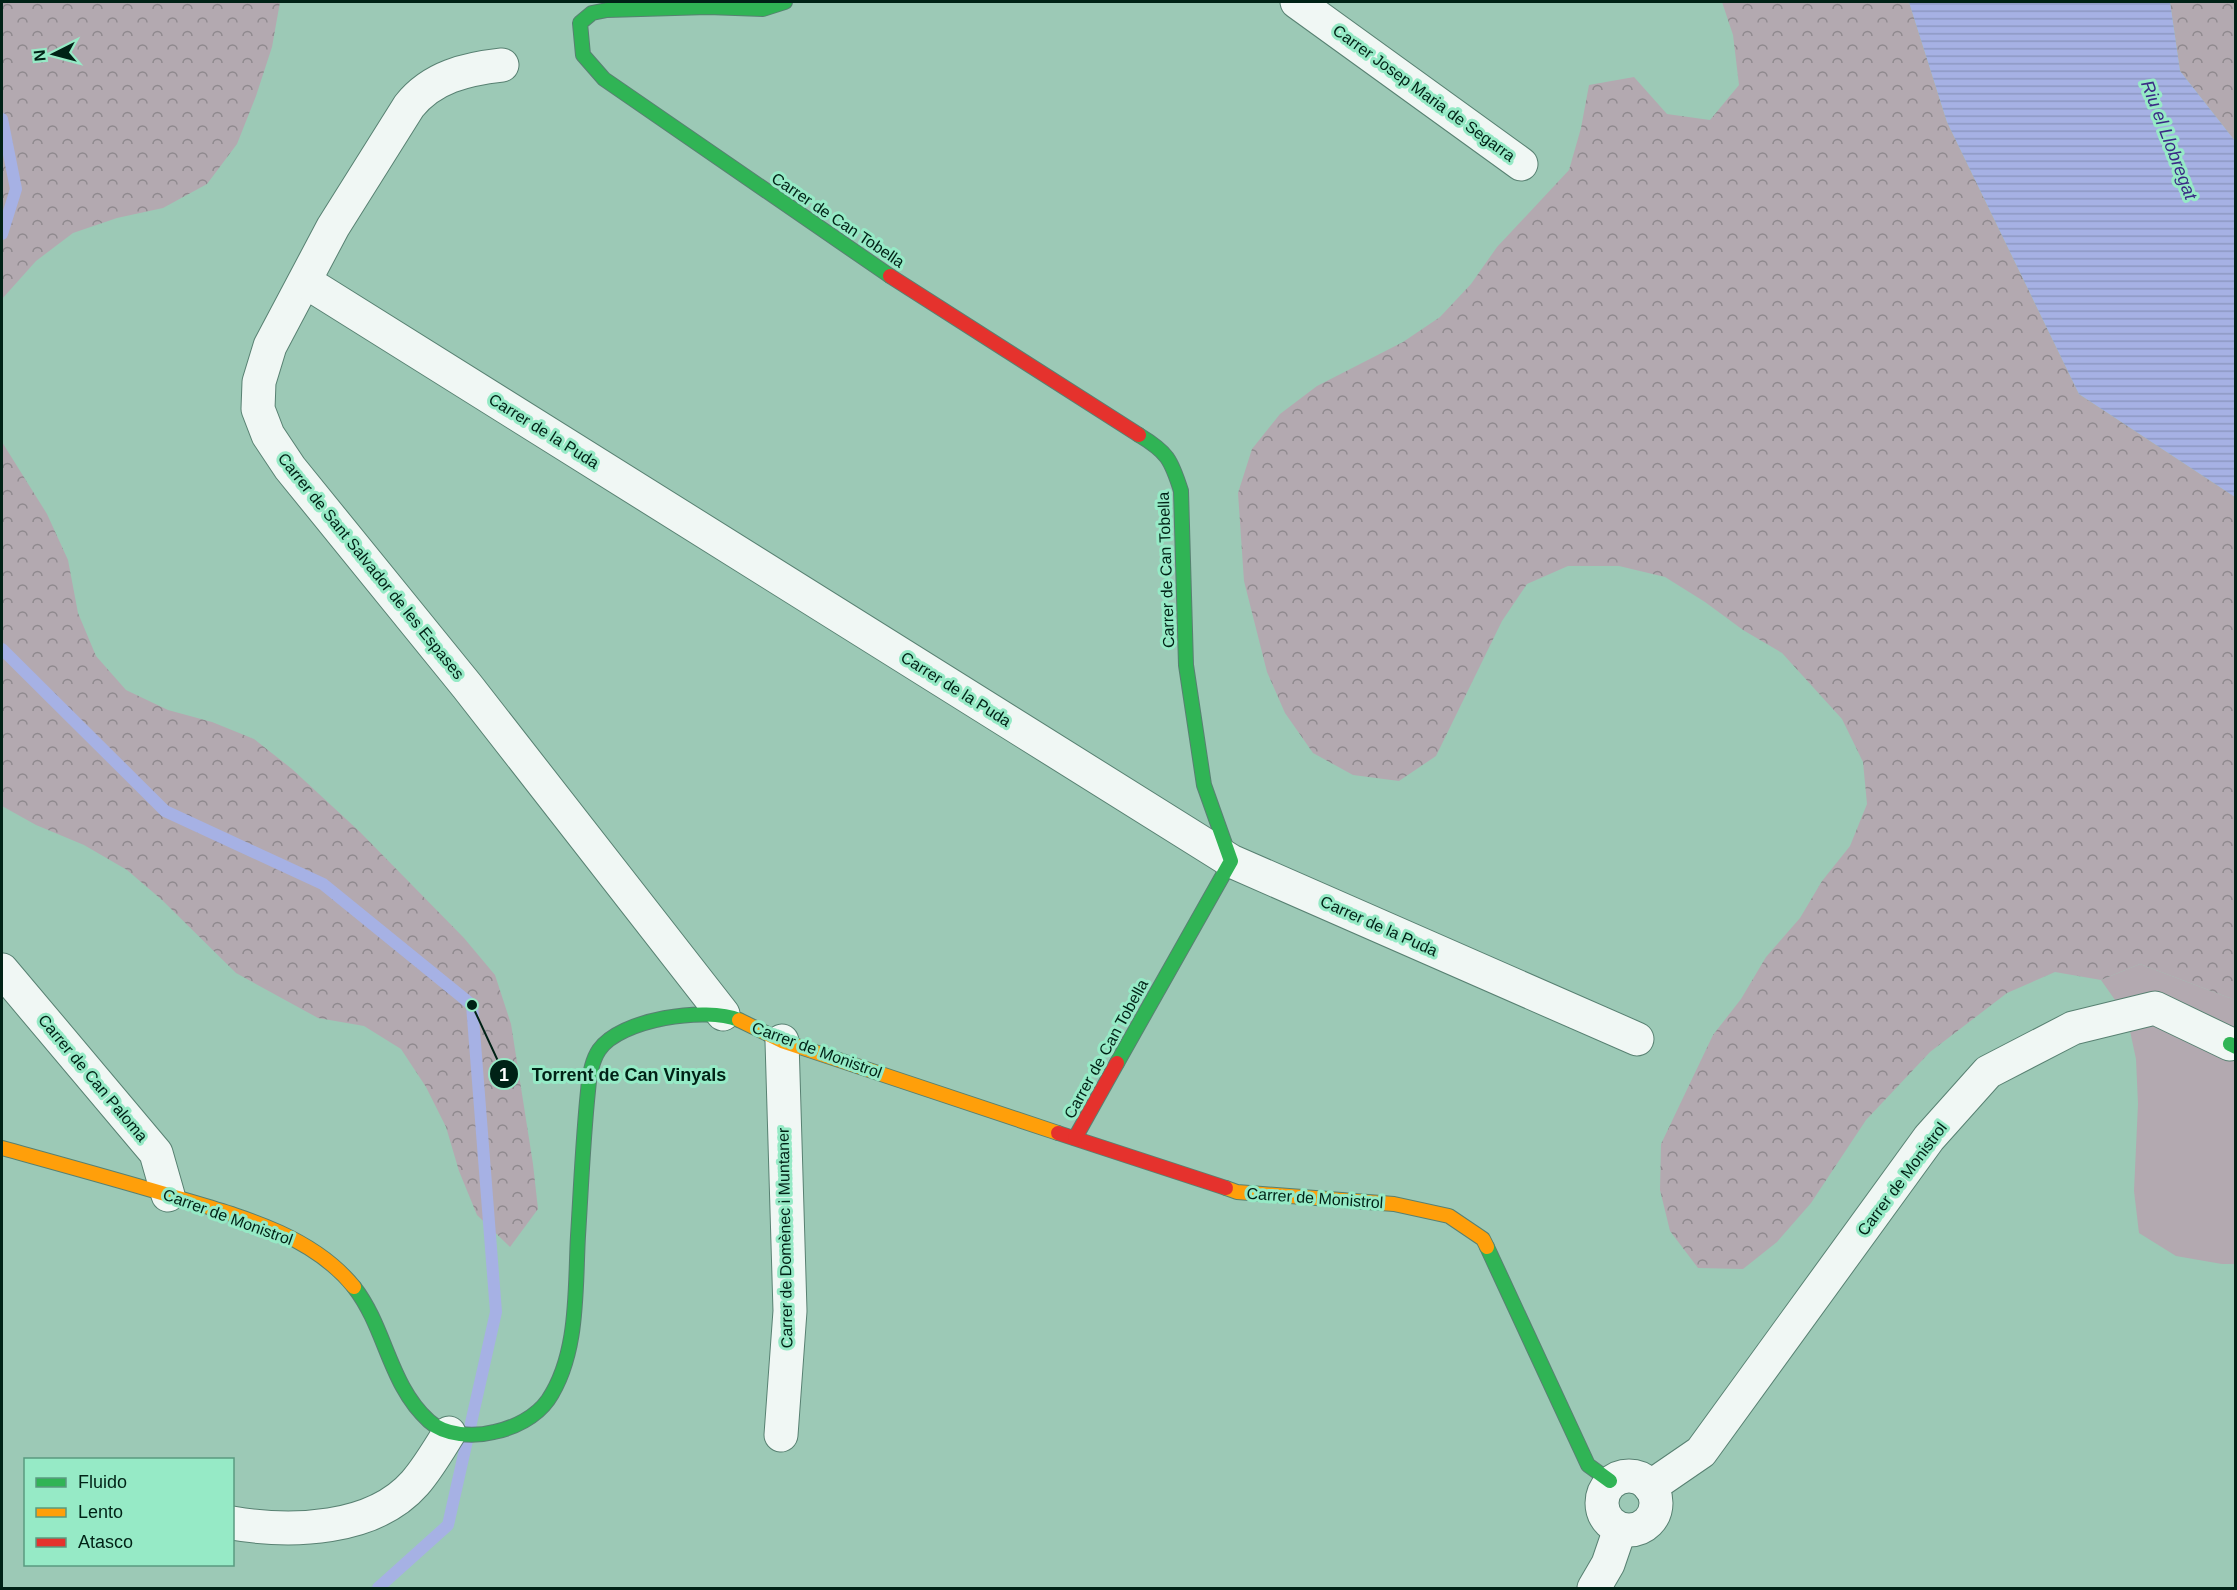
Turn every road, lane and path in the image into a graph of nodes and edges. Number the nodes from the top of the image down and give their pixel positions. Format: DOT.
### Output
graph roads {
  1 [pos="785,2"];
  2 [pos="1298,2"];
  3 [pos="502,65"];
  4 [pos="1521,164"];
  5 [pos="306,282"];
  6 [pos="1231,861"];
  7 [pos="2,970"];
  8 [pos="723,1014"];
  9 [pos="1637,1039"];
  10 [pos="782,1041"];
  11 [pos="2233,1045"];
  12 [pos="1075,1137"];
  13 [pos="2,1148"];
  14 [pos="168,1195"];
  15 [pos="449,1433"];
  16 [pos="781,1435"];
  17 [pos="1610,1481"];
  18 [pos="1650,1487"];
  19 [pos="234,1523"];
  20 [pos="1620,1529"];
  21 [pos="1594,1588"];
  1 -- 6 [label="street, Carrer de Can Tobella"];
  2 -- 4 [label="street, Carrer Josep Maria de Segarra"];
  3 -- 5 [label="street, Carrer de Sant Salvador de les Espases"];
  5 -- 6 [label="street, Carrer de la Puda"];
  5 -- 8 [label="street, Carrer de Sant Salvador de les Espases"];
  6 -- 9 [label="street, Carrer de la Puda"];
  6 -- 12 [label="street, Carrer de Can Tobella"];
  7 -- 14 [label="street, Carrer de Can Paloma"];
  8 -- 10 [label="street, Carrer de Monistrol"];
  8 -- 15 [label="street, Carrer de Monistrol"];
  10 -- 12 [label="street, Carrer de Monistrol"];
  10 -- 16 [label="street, Carrer de Domènec i Muntaner"];
  11 -- 18 [label="street, Carrer de Monistrol"];
  12 -- 17 [label="street, Carrer de Monistrol"];
  13 -- 14 [label="street, Carrer de Monistrol"];
  14 -- 15 [label="street, Carrer de Monistrol"];
  15 -- 19 [label="street"];
  17 -- 18 [label="street"];
  17 -- 20 [label="street"];
  18 -- 20 [label="street"];
  20 -- 21 [label="street"];
}
